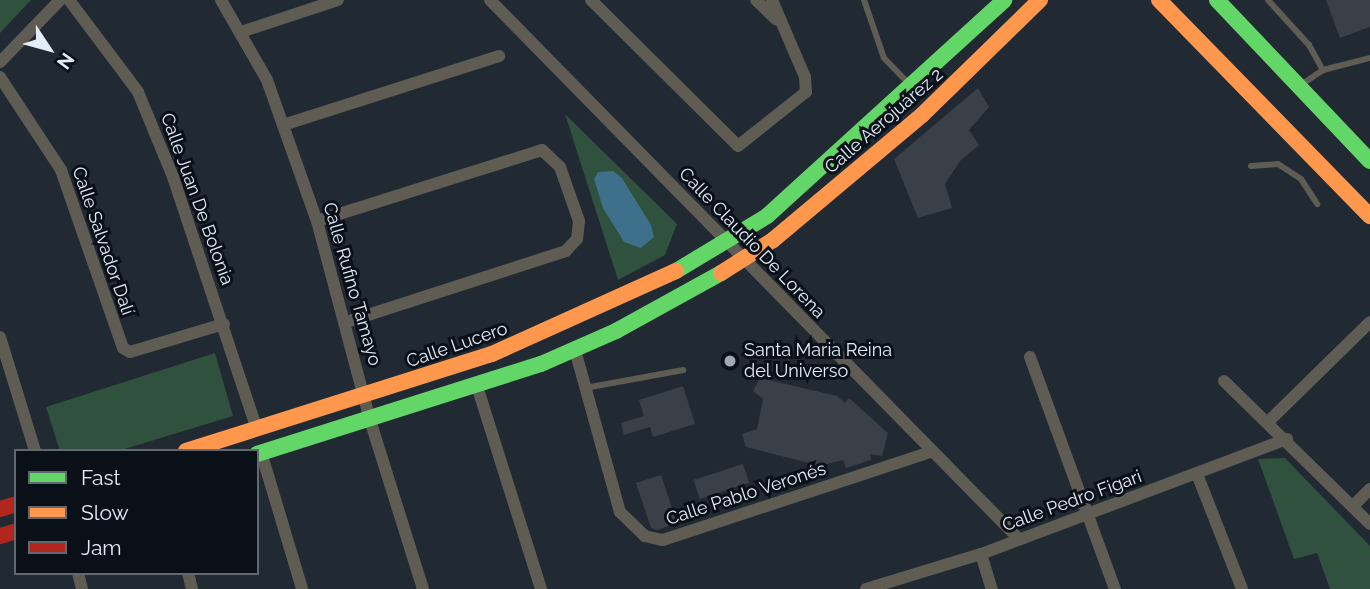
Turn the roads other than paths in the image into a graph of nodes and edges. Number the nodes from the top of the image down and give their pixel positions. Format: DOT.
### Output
graph roads {
  1 [pos="60,0"];
  2 [pos="69,0"];
  3 [pos="221,0"];
  4 [pos="338,0"];
  5 [pos="490,0"];
  6 [pos="591,0"];
  7 [pos="757,0"];
  8 [pos="772,0"];
  9 [pos="864,0"];
  10 [pos="1040,0"];
  11 [pos="1159,0"];
  12 [pos="1217,0"];
  13 [pos="1268,0"];
  14 [pos="1002,1"];
  15 [pos="781,24"];
  16 [pos="241,32"];
  17 [pos="499,56"];
  18 [pos="1370,58"];
  19 [pos="0,62"];
  20 [pos="1323,70"];
  21 [pos="0,76"];
  22 [pos="1298,87"];
  23 [pos="912,88"];
  24 [pos="284,125"];
  25 [pos="1370,161"];
  26 [pos="1251,166"];
  27 [pos="1317,204"];
  28 [pos="1370,216"];
  29 [pos="317,221"];
  30 [pos="728,242"];
  31 [pos="743,259"];
  32 [pos="1370,321"];
  33 [pos="346,322"];
  34 [pos="223,324"];
  35 [pos="0,337"];
  36 [pos="575,350"];
  37 [pos="1030,357"];
  38 [pos="683,370"];
  39 [pos="1224,381"];
  40 [pos="477,386"];
  41 [pos="585,388"];
  42 [pos="365,396"];
  43 [pos="370,420"];
  44 [pos="1269,421"];
  45 [pos="257,429"];
  46 [pos="1287,439"];
  47 [pos="34,449"];
  48 [pos="192,449"];
  49 [pos="259,453"];
  50 [pos="931,453"];
  51 [pos="1197,474"];
  52 [pos="1370,489"];
  53 [pos="1353,506"];
  54 [pos="1088,513"];
  55 [pos="1370,524"];
  56 [pos="1019,539"];
  57 [pos="981,554"];
  58 [pos="871,588"];
  59 [pos="302,589"];
  60 [pos="423,589"];
  61 [pos="541,589"];
  62 [pos="992,589"];
  63 [pos="1115,589"];
  64 [pos="1242,589"];
  1 -- 19 [label="street"];
  2 -- 34 [label="street, Calle Juan De Bolonia"];
  3 -- 16 [label="street, Calle Rufino Tamayo"];
  4 -- 16 [label="street"];
  5 -- 30 [label="street, Calle Claudio De Lorena"];
  6 -- 15 [label="street"];
  7 -- 15 [label="street"];
  8 -- 15 [label="street"];
  9 -- 23 [label="lane"];
  10 -- 31 [label="street, Calle Aerojuárez 2"];
  11 -- 28 [label="street"];
  12 -- 22 [label="street"];
  13 -- 20 [label="lane"];
  14 -- 23 [label="street, Calle Aerojuárez 2"];
  16 -- 24 [label="street, Calle Rufino Tamayo"];
  17 -- 24 [label="street"];
  18 -- 20 [label="lane"];
  20 -- 22 [label="lane"];
  21 -- 34 [label="street, Calle Salvador Dalí"];
  22 -- 25 [label="street"];
  23 -- 30 [label="street, Calle Aerojuárez 2"];
  24 -- 29 [label="street, Calle Rufino Tamayo"];
  26 -- 27 [label="lane"];
  29 -- 33 [label="street, Calle Rufino Tamayo"];
  29 -- 33 [label="street"];
  30 -- 31 [label="street, Calle Claudio De Lorena"];
  30 -- 42 [label="street, Calle Lucero"];
  31 -- 36 [label="street"];
  31 -- 50 [label="street, Calle Claudio De Lorena"];
  32 -- 44 [label="street"];
  33 -- 42 [label="street, Calle Rufino Tamayo"];
  34 -- 45 [label="street, Calle Juan De Bolonia"];
  35 -- 47 [label="street"];
  36 -- 40 [label="street"];
  36 -- 41 [label="street, Calle Pablo Veronés"];
  37 -- 54 [label="street"];
  38 -- 41 [label="lane"];
  39 -- 44 [label="street"];
  40 -- 43 [label="street"];
  40 -- 61 [label="street"];
  41 -- 50 [label="street, Calle Pablo Veronés"];
  42 -- 43 [label="street, Calle Rufino Tamayo"];
  42 -- 45 [label="street, Calle Lucero"];
  43 -- 49 [label="street"];
  43 -- 60 [label="street, Calle Rufino Tamayo"];
  44 -- 46 [label="street"];
  45 -- 48 [label="street, Calle Lucero"];
  46 -- 51 [label="street, Calle Pedro Figari"];
  46 -- 53 [label="street"];
  49 -- 59 [label="street"];
  50 -- 56 [label="street, Calle Claudio De Lorena"];
  51 -- 54 [label="street, Calle Pedro Figari"];
  51 -- 64 [label="street"];
  52 -- 53 [label="street"];
  53 -- 55 [label="street"];
  54 -- 56 [label="street, Calle Pedro Figari"];
  54 -- 63 [label="street"];
  56 -- 57 [label="street, Calle Pedro Figari"];
  57 -- 58 [label="street, Calle Pedro Figari"];
  57 -- 62 [label="street"];
}
